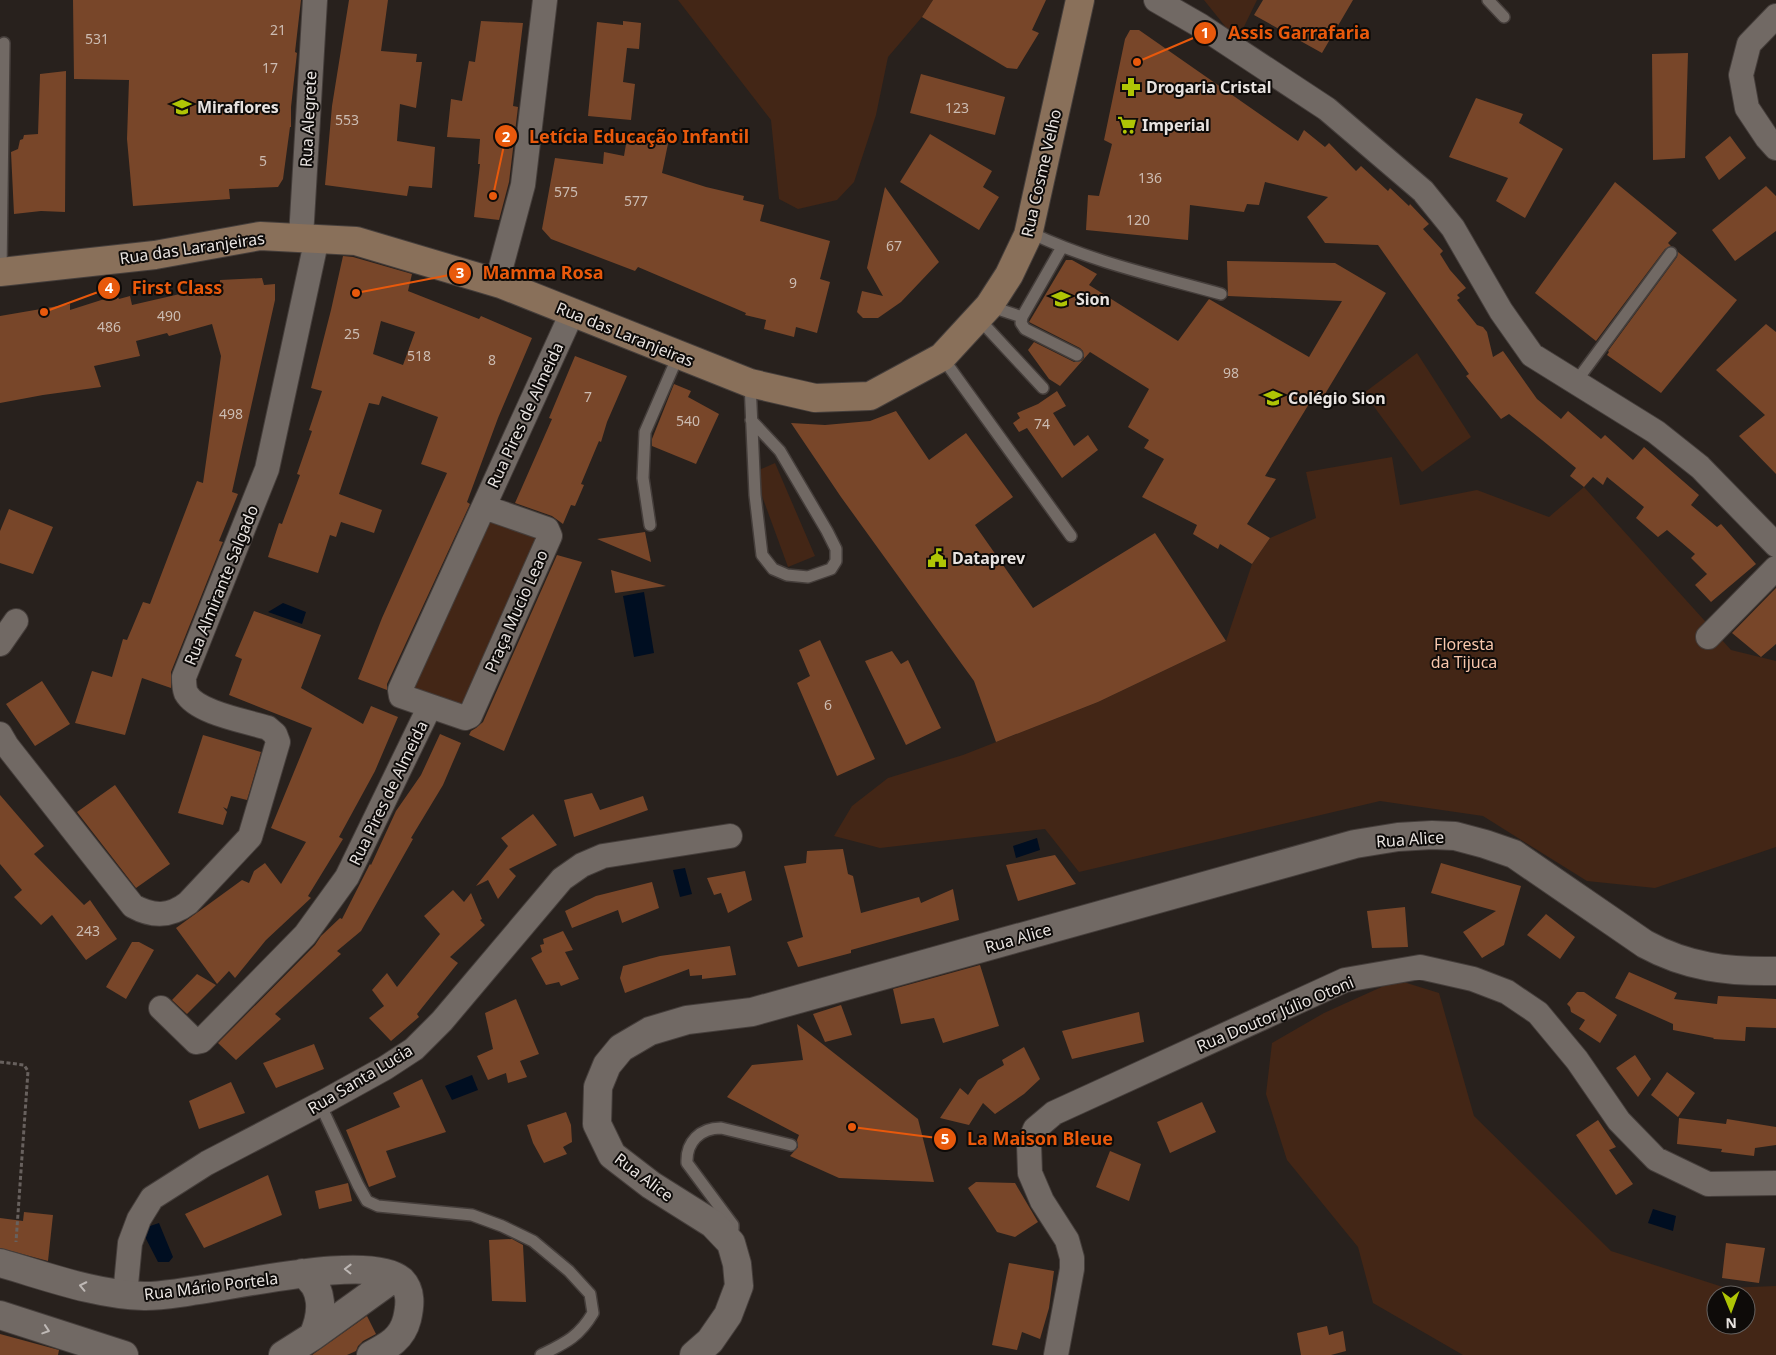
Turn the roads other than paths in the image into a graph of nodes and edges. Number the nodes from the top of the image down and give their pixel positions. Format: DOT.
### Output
graph roads {
  1 [pos="315,0"];
  2 [pos="545,0"];
  3 [pos="1080,0"];
  4 [pos="1156,0"];
  5 [pos="1488,0"];
  6 [pos="1776,16"];
  7 [pos="1504,17"];
  8 [pos="4,43"];
  9 [pos="1776,148"];
  10 [pos="1029,232"];
  11 [pos="309,238"];
  12 [pos="1062,247"];
  13 [pos="1670,253"];
  14 [pos="1,272"];
  15 [pos="500,284"];
  16 [pos="1221,294"];
  17 [pos="984,312"];
  18 [pos="572,313"];
  19 [pos="1022,317"];
  20 [pos="1077,355"];
  21 [pos="678,356"];
  22 [pos="942,358"];
  23 [pos="750,383"];
  24 [pos="1575,383"];
  25 [pos="1043,388"];
  26 [pos="752,420"];
  27 [pos="484,507"];
  28 [pos="650,525"];
  29 [pos="1071,536"];
  30 [pos="1776,545"];
  31 [pos="1776,568"];
  32 [pos="16,621"];
  33 [pos="1708,637"];
  34 [pos="0,644"];
  35 [pos="430,706"];
  36 [pos="0,734"];
  37 [pos="730,836"];
  38 [pos="1776,971"];
  39 [pos="161,1008"];
  40 [pos="320,1104"];
  41 [pos="791,1145"];
  42 [pos="1776,1183"];
  43 [pos="730,1232"];
  44 [pos="7,1265"];
  45 [pos="302,1273"];
  46 [pos="395,1277"];
  47 [pos="125,1295"];
  48 [pos="0,1316"];
  49 [pos="313,1336"];
  50 [pos="124,1355"];
  51 [pos="283,1355"];
  52 [pos="372,1355"];
  53 [pos="541,1355"];
  54 [pos="694,1355"];
  55 [pos="1056,1355"];
  1 -- 11 [label="street, Rua Alegrete"];
  2 -- 15 [label="street"];
  3 -- 10 [label="main road, Rua Cosme Velho"];
  4 -- 24 [label="street"];
  5 -- 7 [label="lane"];
  6 -- 9 [label="street"];
  8 -- 14 [label="lane"];
  10 -- 12 [label="lane"];
  10 -- 17 [label="main road, Rua Cosme Velho"];
  11 -- 14 [label="main road, Rua das Laranjeiras"];
  11 -- 15 [label="main road, Rua das Laranjeiras"];
  11 -- 36 [label="street, Rua Almirante Salgado"];
  12 -- 16 [label="lane"];
  12 -- 19 [label="lane"];
  13 -- 24 [label="lane"];
  15 -- 18 [label="main road, Rua das Laranjeiras"];
  17 -- 19 [label="lane"];
  17 -- 22 [label="main road, Rua Cosme Velho"];
  17 -- 25 [label="lane"];
  18 -- 21 [label="main road, Rua das Laranjeiras"];
  18 -- 27 [label="street, Rua Pires de Almeida"];
  19 -- 20 [label="lane"];
  21 -- 23 [label="main road, Rua das Laranjeiras"];
  21 -- 28 [label="lane"];
  22 -- 23 [label="main road, Rua Cosme Velho"];
  22 -- 29 [label="lane"];
  23 -- 26 [label="lane"];
  24 -- 30 [label="street"];
  26 -- 26 [label="lane"];
  27 -- 35 [label="street, Rua Pires de Almeida"];
  27 -- 35 [label="street, Praça Mucio Leao"];
  31 -- 33 [label="street"];
  32 -- 34 [label="street"];
  35 -- 39 [label="street, Rua Pires de Almeida"];
  37 -- 40 [label="street, Rua Santa Lucia"];
  38 -- 43 [label="street, Rua Alice"];
  40 -- 47 [label="street, Rua Santa Lucia"];
  40 -- 53 [label="lane"];
  41 -- 43 [label="lane"];
  42 -- 55 [label="street, Rua Doutor Júlio Otoni"];
  43 -- 54 [label="street, Rua Alice"];
  47 -- 44 [label="street, Rua Mário Portela, one-way"];
  46 -- 45 [label="street, Rua Mário Portela, one-way"];
  45 -- 47 [label="street, Rua Mário Portela"];
  45 -- 49 [label="street"];
  46 -- 49 [label="street"];
  46 -- 52 [label="street"];
  48 -- 50 [label="street, one-way"];
  49 -- 51 [label="street"];
}
